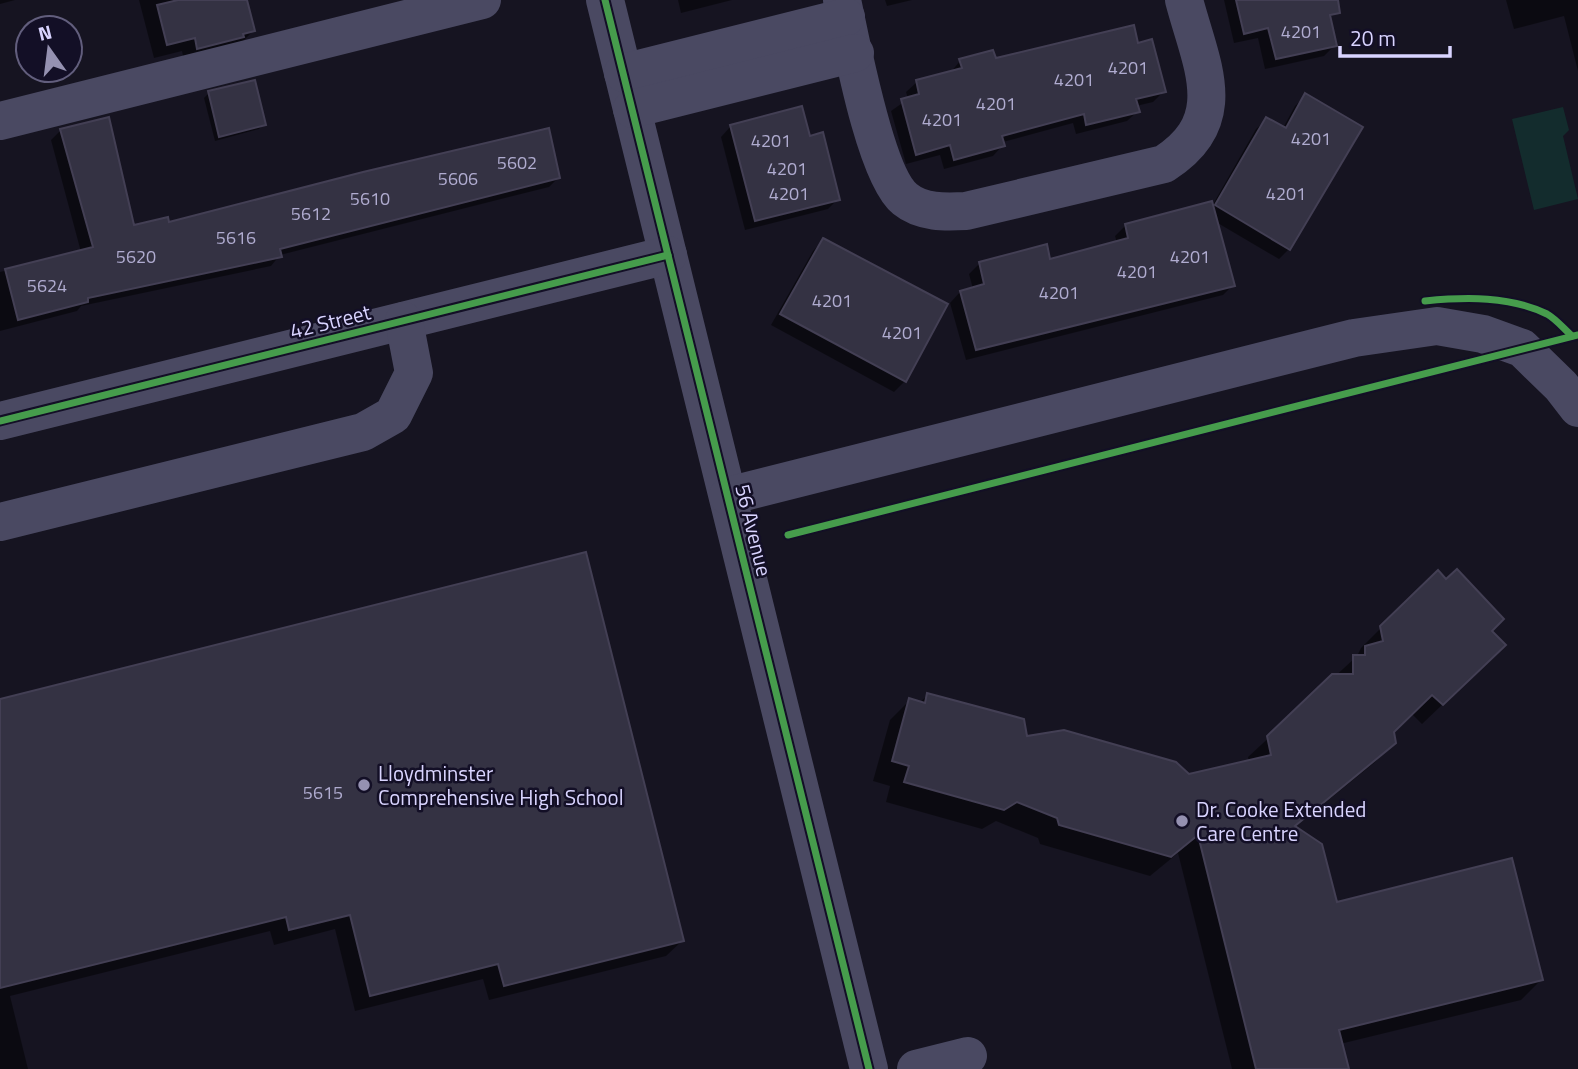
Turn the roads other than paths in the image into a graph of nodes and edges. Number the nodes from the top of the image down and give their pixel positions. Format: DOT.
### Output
graph roads {
  1 [pos="482,0"];
  2 [pos="605,0"];
  3 [pos="1184,0"];
  4 [pos="844,8"];
  5 [pos="855,53"];
  6 [pos="627,91"];
  7 [pos="0,121"];
  8 [pos="668,255"];
  9 [pos="404,321"];
  10 [pos="1578,408"];
  11 [pos="0,421"];
  12 [pos="728,496"];
  13 [pos="0,522"];
  14 [pos="968,1056"];
  15 [pos="869,1069"];
  16 [pos="916,1069"];
  1 -- 7 [label="street"];
  2 -- 6 [label="street, 56 Avenue"];
  3 -- 5 [label="street"];
  4 -- 5 [label="street"];
  4 -- 6 [label="street"];
  5 -- 6 [label="street"];
  6 -- 8 [label="street, 56 Avenue"];
  8 -- 9 [label="street, 42 Street"];
  8 -- 12 [label="street, 56 Avenue"];
  9 -- 11 [label="street, 42 Street"];
  9 -- 13 [label="street"];
  10 -- 12 [label="street"];
  12 -- 15 [label="street, 56 Avenue"];
  14 -- 16 [label="street"];
}
